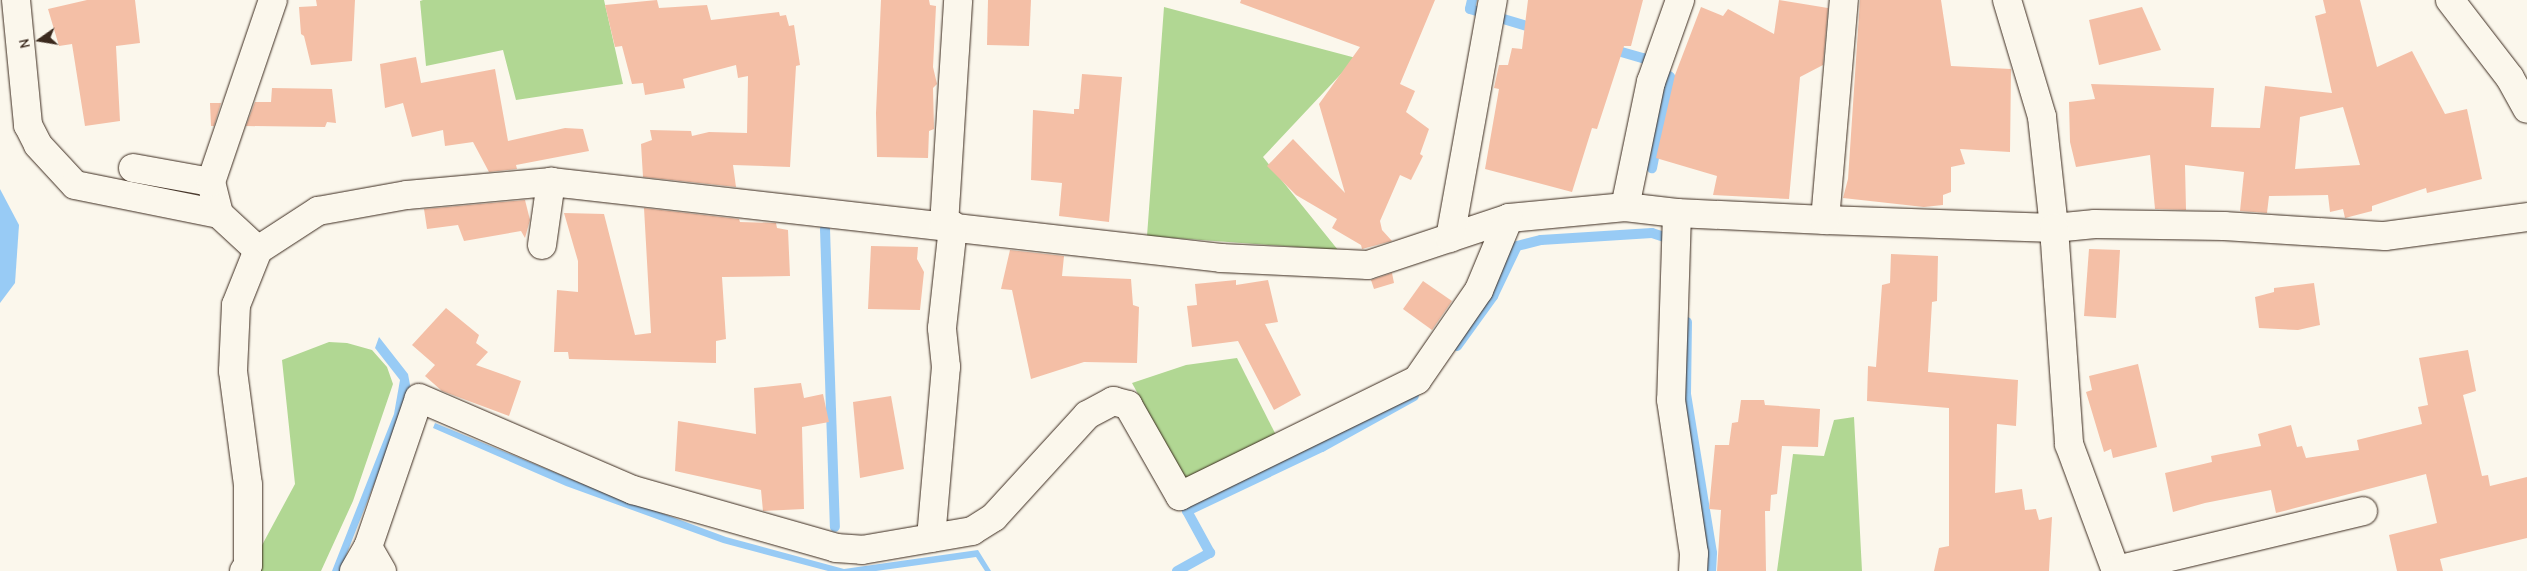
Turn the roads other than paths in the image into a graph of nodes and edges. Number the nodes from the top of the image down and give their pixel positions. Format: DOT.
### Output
graph roads {
  1 [pos="16,0"];
  2 [pos="272,0"];
  3 [pos="958,0"];
  4 [pos="1493,0"];
  5 [pos="1680,0"];
  6 [pos="1844,0"];
  7 [pos="2007,0"];
  8 [pos="2450,0"];
  9 [pos="2527,110"];
  10 [pos="133,168"];
  11 [pos="211,182"];
  12 [pos="551,182"];
  13 [pos="1625,208"];
  14 [pos="1677,213"];
  15 [pos="219,214"];
  16 [pos="2527,217"];
  17 [pos="1509,218"];
  18 [pos="1825,220"];
  19 [pos="949,226"];
  20 [pos="2054,228"];
  21 [pos="1450,238"];
  22 [pos="542,246"];
  23 [pos="258,250"];
  24 [pos="2363,511"];
  25 [pos="931,538"];
  26 [pos="368,547"];
  27 [pos="244,571"];
  28 [pos="354,571"];
  29 [pos="382,571"];
  30 [pos="1693,571"];
  31 [pos="2116,571"];
  1 -- 15 [label="street"];
  2 -- 11 [label="street"];
  3 -- 19 [label="street"];
  4 -- 21 [label="street"];
  5 -- 13 [label="street"];
  6 -- 18 [label="street"];
  7 -- 20 [label="street"];
  8 -- 9 [label="street"];
  10 -- 11 [label="street"];
  11 -- 15 [label="street"];
  12 -- 19 [label="street"];
  12 -- 22 [label="street"];
  12 -- 23 [label="street"];
  13 -- 14 [label="street"];
  13 -- 17 [label="street"];
  14 -- 18 [label="street"];
  14 -- 30 [label="street"];
  15 -- 23 [label="street"];
  16 -- 20 [label="street"];
  17 -- 21 [label="street"];
  17 -- 25 [label="street"];
  18 -- 20 [label="street"];
  19 -- 21 [label="street"];
  19 -- 25 [label="street"];
  20 -- 31 [label="street"];
  23 -- 27 [label="street"];
  24 -- 31 [label="street"];
  25 -- 26 [label="street"];
  26 -- 28 [label="street"];
  26 -- 29 [label="street"];
}
